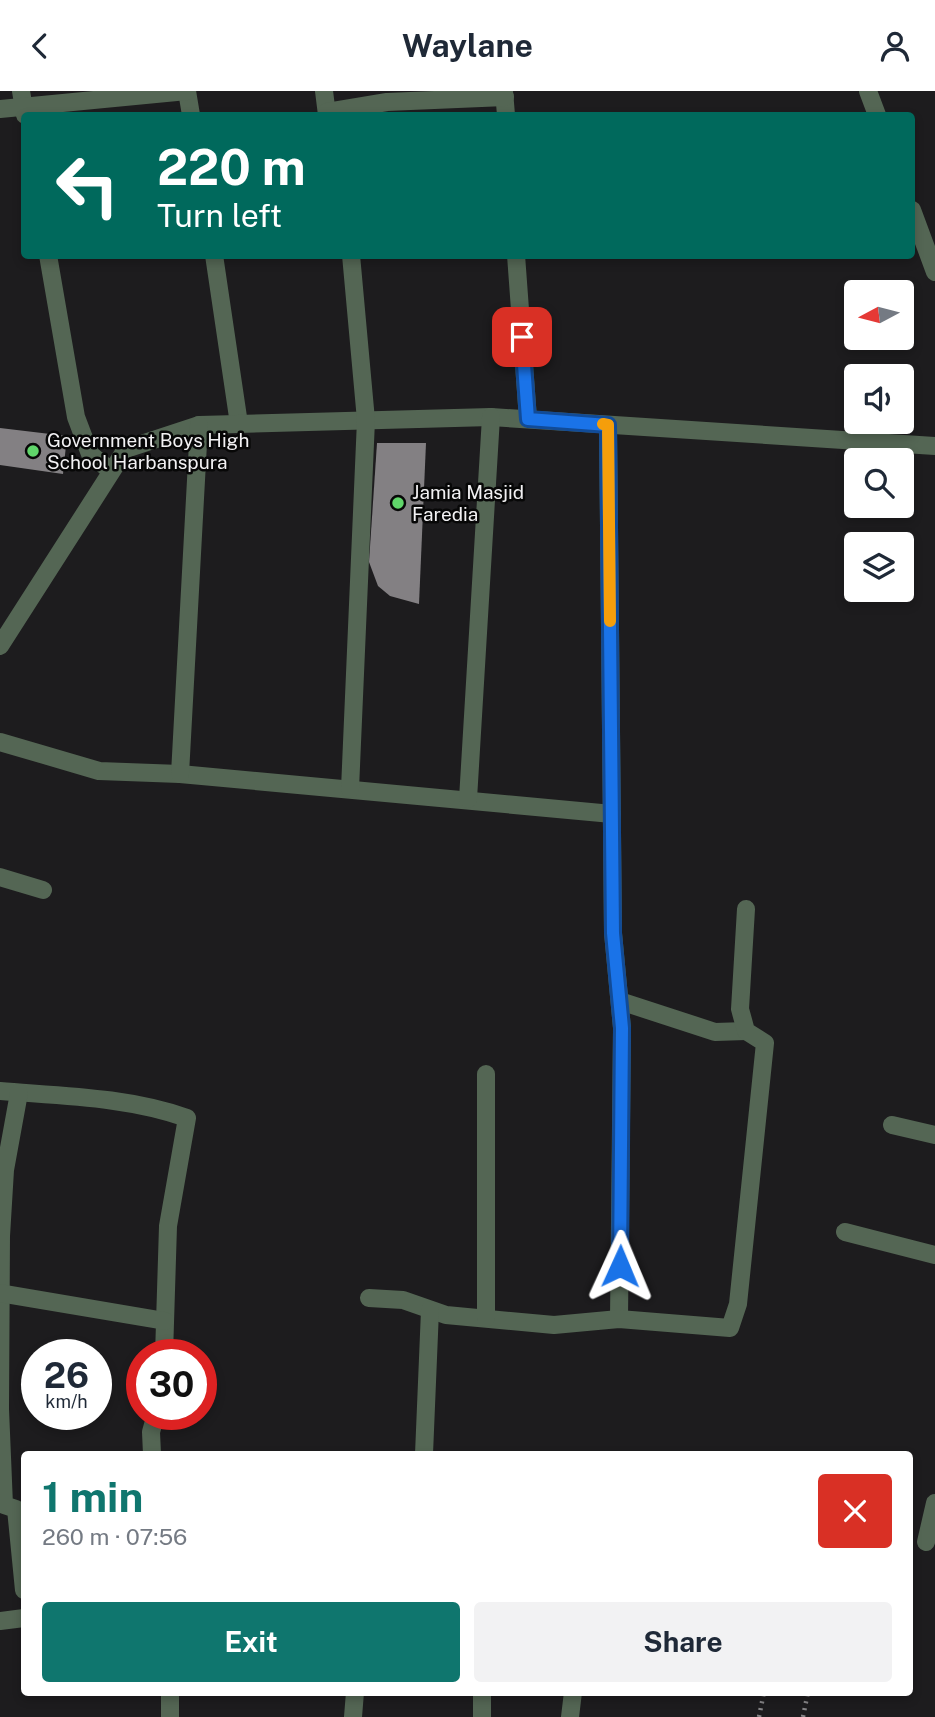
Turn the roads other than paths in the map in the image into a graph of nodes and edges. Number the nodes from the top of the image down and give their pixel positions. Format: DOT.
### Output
graph roads {
  1 [pos="187,91"];
  2 [pos="324,91"];
  3 [pos="868,91"];
  4 [pos="505,94"];
  5 [pos="24,105"];
  6 [pos="0,109"];
  7 [pos="190,112"];
  8 [pos="327,112"];
  9 [pos="337,112"];
  10 [pos="506,112"];
  11 [pos="876,112"];
  12 [pos="915,218"];
  13 [pos="49,259"];
  14 [pos="215,259"];
  15 [pos="351,259"];
  16 [pos="516,259"];
  17 [pos="935,272"];
  18 [pos="491,417"];
  19 [pos="528,419"];
  20 [pos="366,420"];
  21 [pos="239,424"];
  22 [pos="199,425"];
  23 [pos="608,425"];
  24 [pos="935,446"];
  25 [pos="111,471"];
  26 [pos="0,646"];
  27 [pos="0,742"];
  28 [pos="180,774"];
  29 [pos="350,789"];
  30 [pos="468,799"];
  31 [pos="612,814"];
  32 [pos="0,877"];
  33 [pos="43,890"];
  34 [pos="746,909"];
  35 [pos="620,1001"];
  36 [pos="746,1031"];
  37 [pos="486,1074"];
  38 [pos="0,1091"];
  39 [pos="19,1093"];
  40 [pos="892,1125"];
  41 [pos="935,1135"];
  42 [pos="845,1232"];
  43 [pos="935,1255"];
  44 [pos="1,1293"];
  45 [pos="369,1298"];
  46 [pos="430,1310"];
  47 [pos="486,1318"];
  48 [pos="620,1319"];
  49 [pos="165,1321"];
  50 [pos="164,1339"];
  51 [pos="152,1430"];
  52 [pos="152,1451"];
  53 [pos="424,1451"];
  54 [pos="935,1503"];
  55 [pos="924,1541"];
  56 [pos="21,1560"];
  57 [pos="21,1618"];
  58 [pos="0,1621"];
  59 [pos="170,1696"];
  60 [pos="355,1696"];
  61 [pos="482,1696"];
  62 [pos="573,1696"];
  63 [pos="170,1717"];
  64 [pos="353,1717"];
  65 [pos="482,1717"];
  66 [pos="570,1717"];
  1 -- 5 [label="street"];
  1 -- 7 [label="street"];
  2 -- 8 [label="street"];
  3 -- 11 [label="street"];
  4 -- 9 [label="street"];
  4 -- 10 [label="street"];
  5 -- 6 [label="street"];
  12 -- 17 [label="street"];
  13 -- 25 [label="street"];
  14 -- 21 [label="street"];
  15 -- 20 [label="street"];
  16 -- 19 [label="street"];
  18 -- 19 [label="street"];
  18 -- 20 [label="street"];
  18 -- 30 [label="street"];
  19 -- 23 [label="street"];
  20 -- 21 [label="street"];
  20 -- 29 [label="street"];
  21 -- 22 [label="street"];
  22 -- 25 [label="street"];
  22 -- 28 [label="street"];
  23 -- 24 [label="street"];
  23 -- 31 [label="street"];
  25 -- 26 [label="street"];
  27 -- 28 [label="street"];
  28 -- 29 [label="street"];
  29 -- 30 [label="street"];
  30 -- 31 [label="street"];
  31 -- 35 [label="street"];
  32 -- 33 [label="street"];
  34 -- 36 [label="street"];
  35 -- 36 [label="street"];
  35 -- 48 [label="street"];
  36 -- 48 [label="street"];
  37 -- 47 [label="street"];
  38 -- 39 [label="street"];
  39 -- 44 [label="street"];
  39 -- 49 [label="street"];
  40 -- 41 [label="street"];
  42 -- 43 [label="street"];
  44 -- 49 [label="street"];
  44 -- 56 [label="street"];
  45 -- 46 [label="street"];
  46 -- 47 [label="street"];
  46 -- 53 [label="street"];
  47 -- 48 [label="street"];
  49 -- 50 [label="street"];
  51 -- 52 [label="street"];
  54 -- 55 [label="street"];
  57 -- 58 [label="street"];
  59 -- 63 [label="street"];
  60 -- 64 [label="street"];
  61 -- 65 [label="street"];
  62 -- 66 [label="street"];
}
